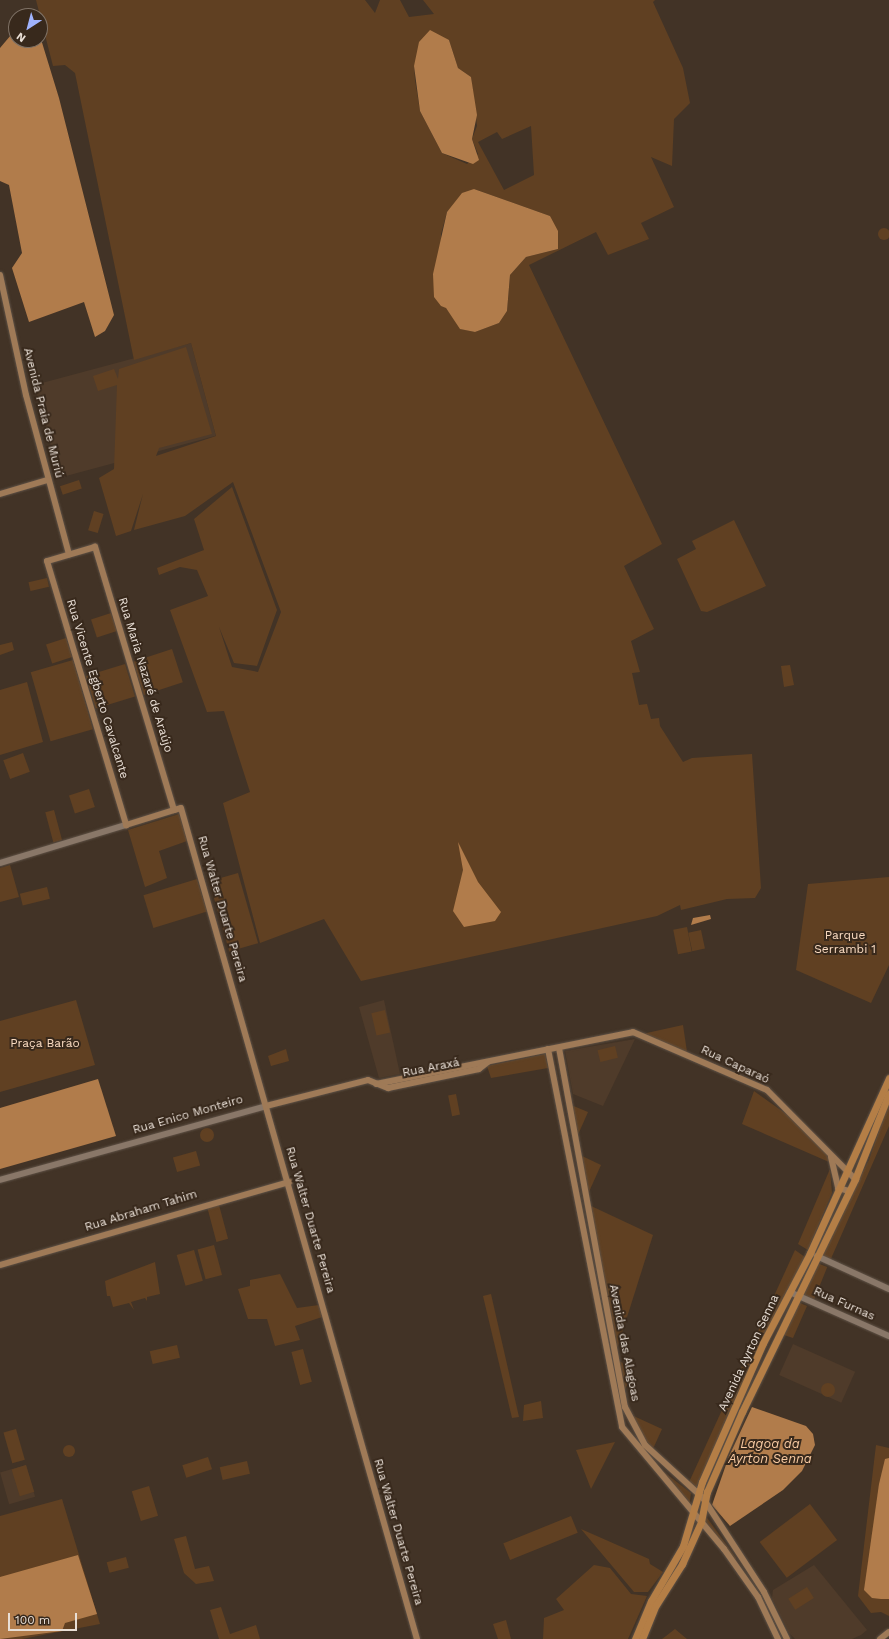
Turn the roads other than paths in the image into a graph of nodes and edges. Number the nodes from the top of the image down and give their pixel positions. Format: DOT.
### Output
graph roads {
  1 [pos="0,275"];
  2 [pos="47,480"];
  3 [pos="0,494"];
  4 [pos="69,554"];
  5 [pos="174,810"];
  6 [pos="126,824"];
  7 [pos="0,863"];
  8 [pos="633,1032"];
  9 [pos="558,1048"];
  10 [pos="548,1049"];
  11 [pos="488,1062"];
  12 [pos="889,1078"];
  13 [pos="396,1079"];
  14 [pos="379,1082"];
  15 [pos="397,1086"];
  16 [pos="889,1093"];
  17 [pos="266,1106"];
  18 [pos="571,1123"];
  19 [pos="562,1125"];
  20 [pos="831,1156"];
  21 [pos="847,1171"];
  22 [pos="856,1179"];
  23 [pos="0,1180"];
  24 [pos="289,1182"];
  25 [pos="584,1187"];
  26 [pos="838,1188"];
  27 [pos="575,1189"];
  28 [pos="849,1191"];
  29 [pos="817,1256"];
  30 [pos="0,1265"];
  31 [pos="889,1289"];
  32 [pos="790,1292"];
  33 [pos="797,1295"];
  34 [pos="889,1336"];
  35 [pos="698,1493"];
  36 [pos="706,1506"];
  37 [pos="694,1515"];
  38 [pos="701,1522"];
  39 [pos="889,1632"];
  40 [pos="417,1639"];
  41 [pos="635,1639"];
  42 [pos="642,1639"];
  43 [pos="778,1639"];
  44 [pos="787,1639"];
  45 [pos="880,1639"];
  1 -- 2 [label="main road, Avenida Praia de Muriú"];
  2 -- 3 [label="main road"];
  2 -- 4 [label="main road, Avenida Praia de Muriú"];
  4 -- 5 [label="main road, Rua Maria Nazaré de Araújo"];
  4 -- 6 [label="main road, Rua Vicente Egberto Cavalcante"];
  5 -- 6 [label="main road"];
  5 -- 17 [label="main road, Rua Walter Duarte Pereira"];
  6 -- 7 [label="street"];
  8 -- 9 [label="main road, Rua Araxá"];
  8 -- 20 [label="main road, Rua Caparaó"];
  9 -- 10 [label="main road, Rua Araxá"];
  9 -- 18 [label="main road, Avenida das Alagoas"];
  10 -- 11 [label="main road, Rua Araxá"];
  10 -- 19 [label="main road, Avenida das Alagoas"];
  11 -- 13 [label="main road, Rua Araxá"];
  11 -- 15 [label="main road, Rua Araxá"];
  12 -- 21 [label="main road, Avenida Ayrton Senna"];
  13 -- 14 [label="main road, Rua Araxá"];
  13 -- 15 [label="main road"];
  14 -- 15 [label="main road, Rua Araxá"];
  14 -- 17 [label="main road, Rua Enico Monteiro"];
  16 -- 22 [label="main road, Avenida Ayrton Senna"];
  17 -- 23 [label="street, Rua Enico Monteiro"];
  17 -- 24 [label="main road, Rua Walter Duarte Pereira"];
  18 -- 19 [label="main road"];
  18 -- 25 [label="main road, Avenida das Alagoas"];
  19 -- 27 [label="main road, Avenida das Alagoas"];
  20 -- 21 [label="main road, Rua Caparaó"];
  20 -- 26 [label="main road"];
  21 -- 22 [label="main road, Rua Caparaó"];
  21 -- 26 [label="main road, Avenida Ayrton Senna"];
  22 -- 28 [label="main road, Avenida Ayrton Senna"];
  24 -- 30 [label="main road, Rua Abraham Tahim"];
  24 -- 40 [label="main road, Rua Walter Duarte Pereira"];
  25 -- 27 [label="main road"];
  25 -- 35 [label="main road, Avenida das Alagoas"];
  26 -- 28 [label="main road"];
  26 -- 32 [label="main road, Avenida Ayrton Senna"];
  27 -- 37 [label="main road, Avenida das Alagoas"];
  28 -- 29 [label="main road, Avenida Ayrton Senna"];
  29 -- 31 [label="street"];
  29 -- 33 [label="main road, Avenida Ayrton Senna"];
  32 -- 33 [label="street, Rua Furnas"];
  32 -- 35 [label="main road, Avenida Ayrton Senna"];
  33 -- 34 [label="street, Rua Furnas"];
  33 -- 36 [label="main road, Avenida Ayrton Senna"];
  35 -- 36 [label="main road, Avenida das Alagoas"];
  35 -- 37 [label="main road, Avenida Ayrton Senna"];
  36 -- 38 [label="main road, Avenida Ayrton Senna"];
  36 -- 44 [label="main road, Avenida das Alagoas"];
  37 -- 38 [label="main road, Avenida das Alagoas"];
  37 -- 41 [label="main road, Avenida Ayrton Senna"];
  38 -- 42 [label="main road, Avenida Ayrton Senna"];
  38 -- 43 [label="main road, Avenida das Alagoas"];
  39 -- 45 [label="main road"];
}
